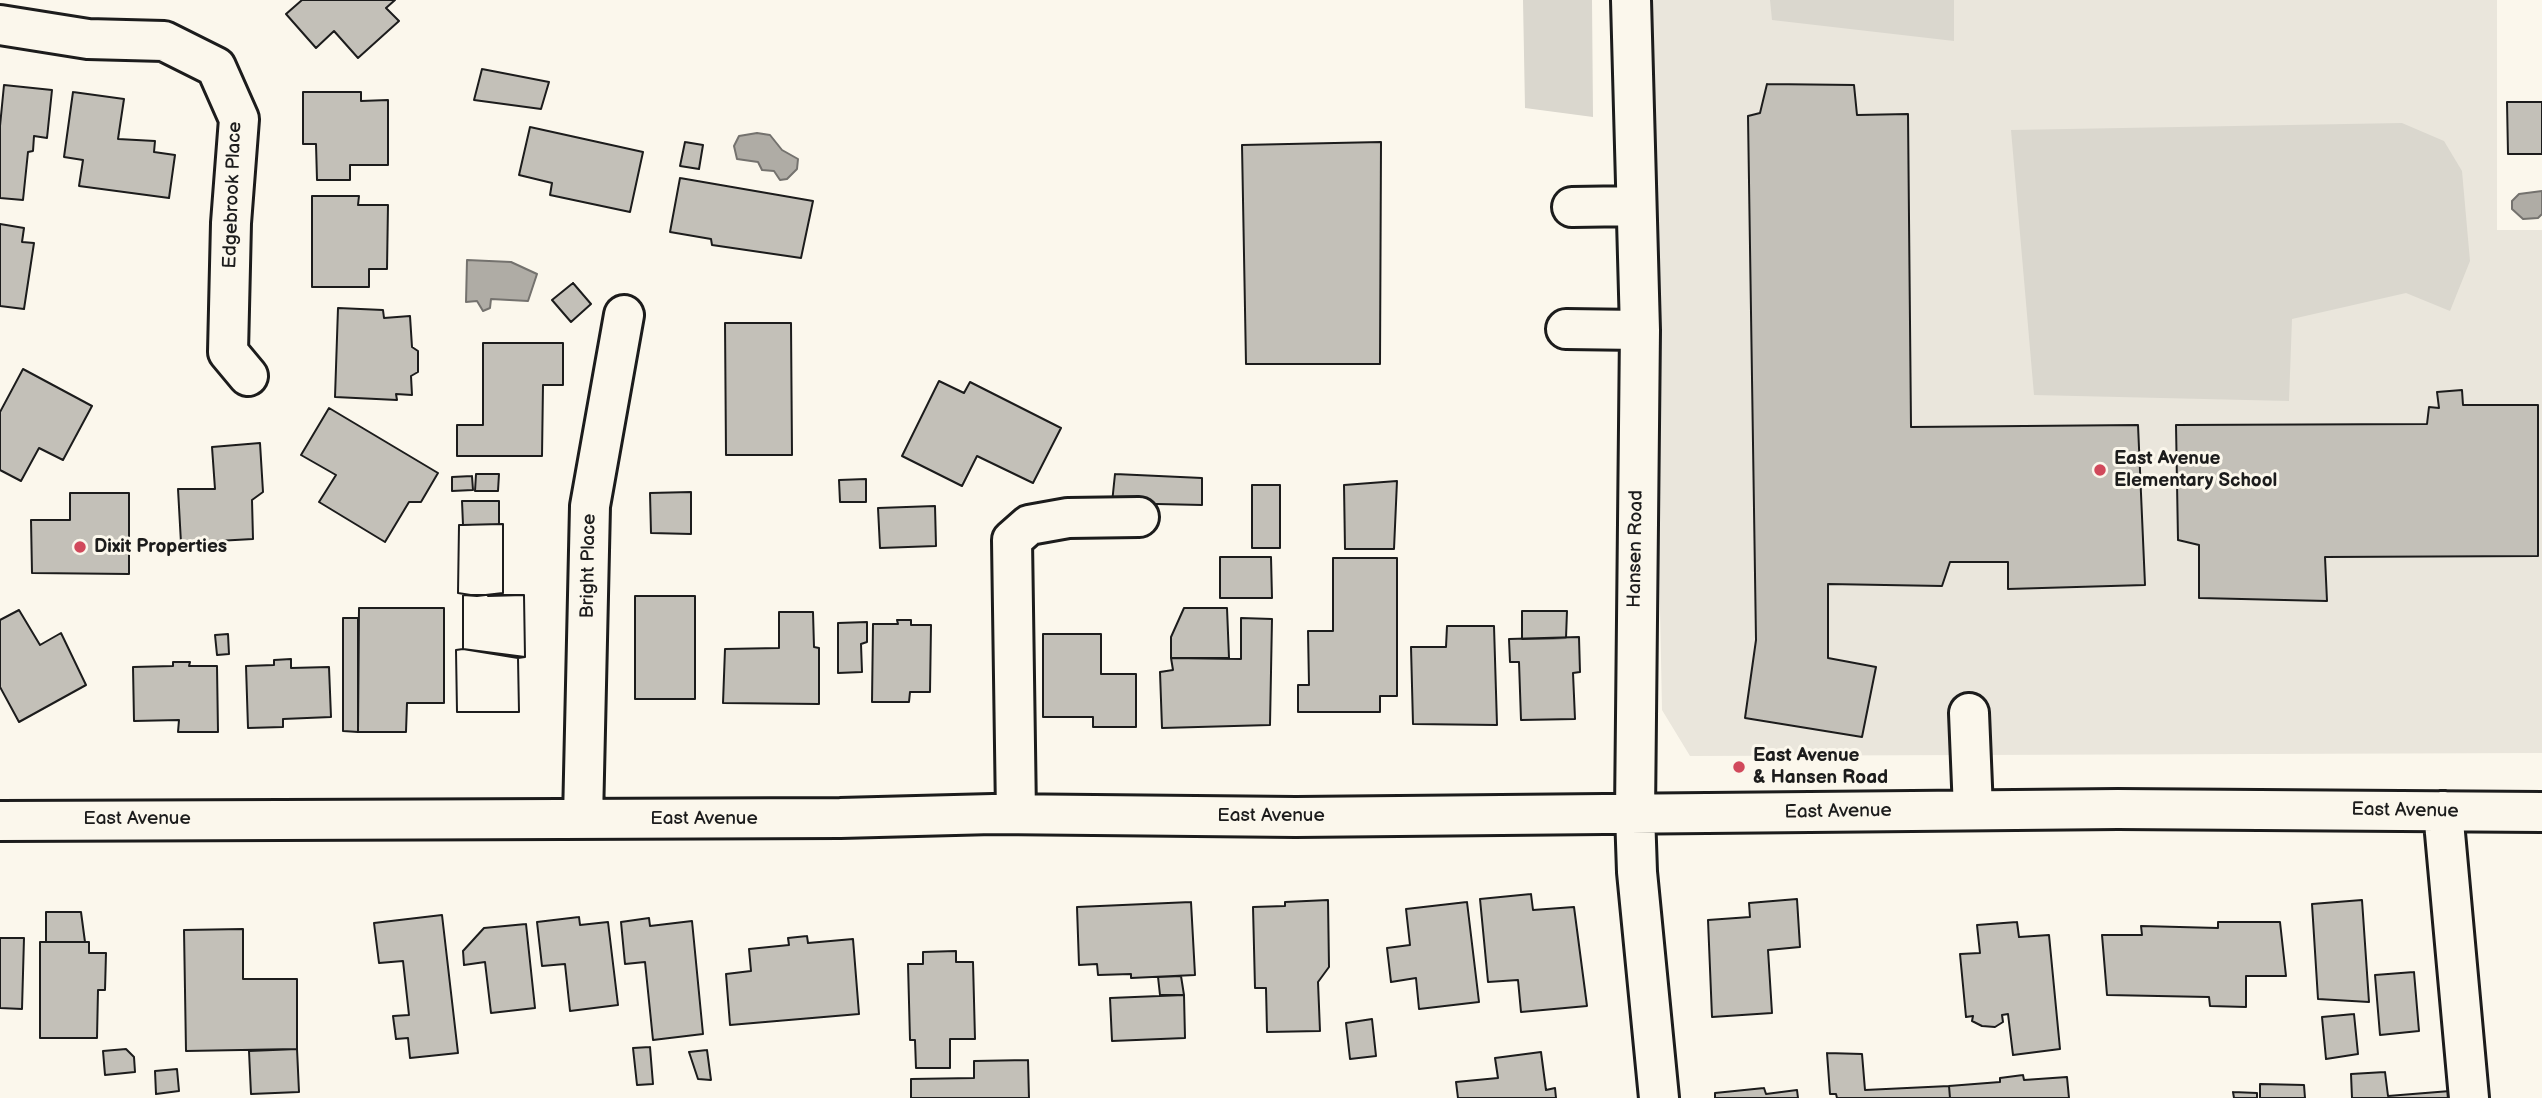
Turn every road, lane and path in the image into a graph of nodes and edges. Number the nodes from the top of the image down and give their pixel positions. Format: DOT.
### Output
graph roads {
  1 [pos="1631,0"];
  2 [pos="0,25"];
  3 [pos="1572,206"];
  4 [pos="1636,206"];
  5 [pos="624,315"];
  6 [pos="1566,329"];
  7 [pos="1640,330"];
  8 [pos="248,376"];
  9 [pos="1139,517"];
  10 [pos="1969,713"];
  11 [pos="1973,810"];
  12 [pos="2443,811"];
  13 [pos="2542,812"];
  14 [pos="1635,813"];
  15 [pos="1016,814"];
  16 [pos="583,819"];
  17 [pos="0,821"];
  18 [pos="1659,1098"];
  19 [pos="2469,1098"];
  1 -- 4 [label="street, Hansen Road"];
  2 -- 8 [label="street, Edgebrook Place"];
  3 -- 4 [label="street"];
  4 -- 7 [label="street, Hansen Road"];
  5 -- 16 [label="street, Bright Place"];
  6 -- 7 [label="street"];
  7 -- 14 [label="street, Hansen Road"];
  9 -- 15 [label="street"];
  10 -- 11 [label="street"];
  11 -- 12 [label="street, East Avenue"];
  11 -- 14 [label="street, East Avenue"];
  12 -- 13 [label="street, East Avenue"];
  12 -- 19 [label="street"];
  14 -- 15 [label="street, East Avenue"];
  14 -- 18 [label="street, Hansen Road"];
  15 -- 16 [label="street, East Avenue"];
  16 -- 17 [label="street, East Avenue"];
}
